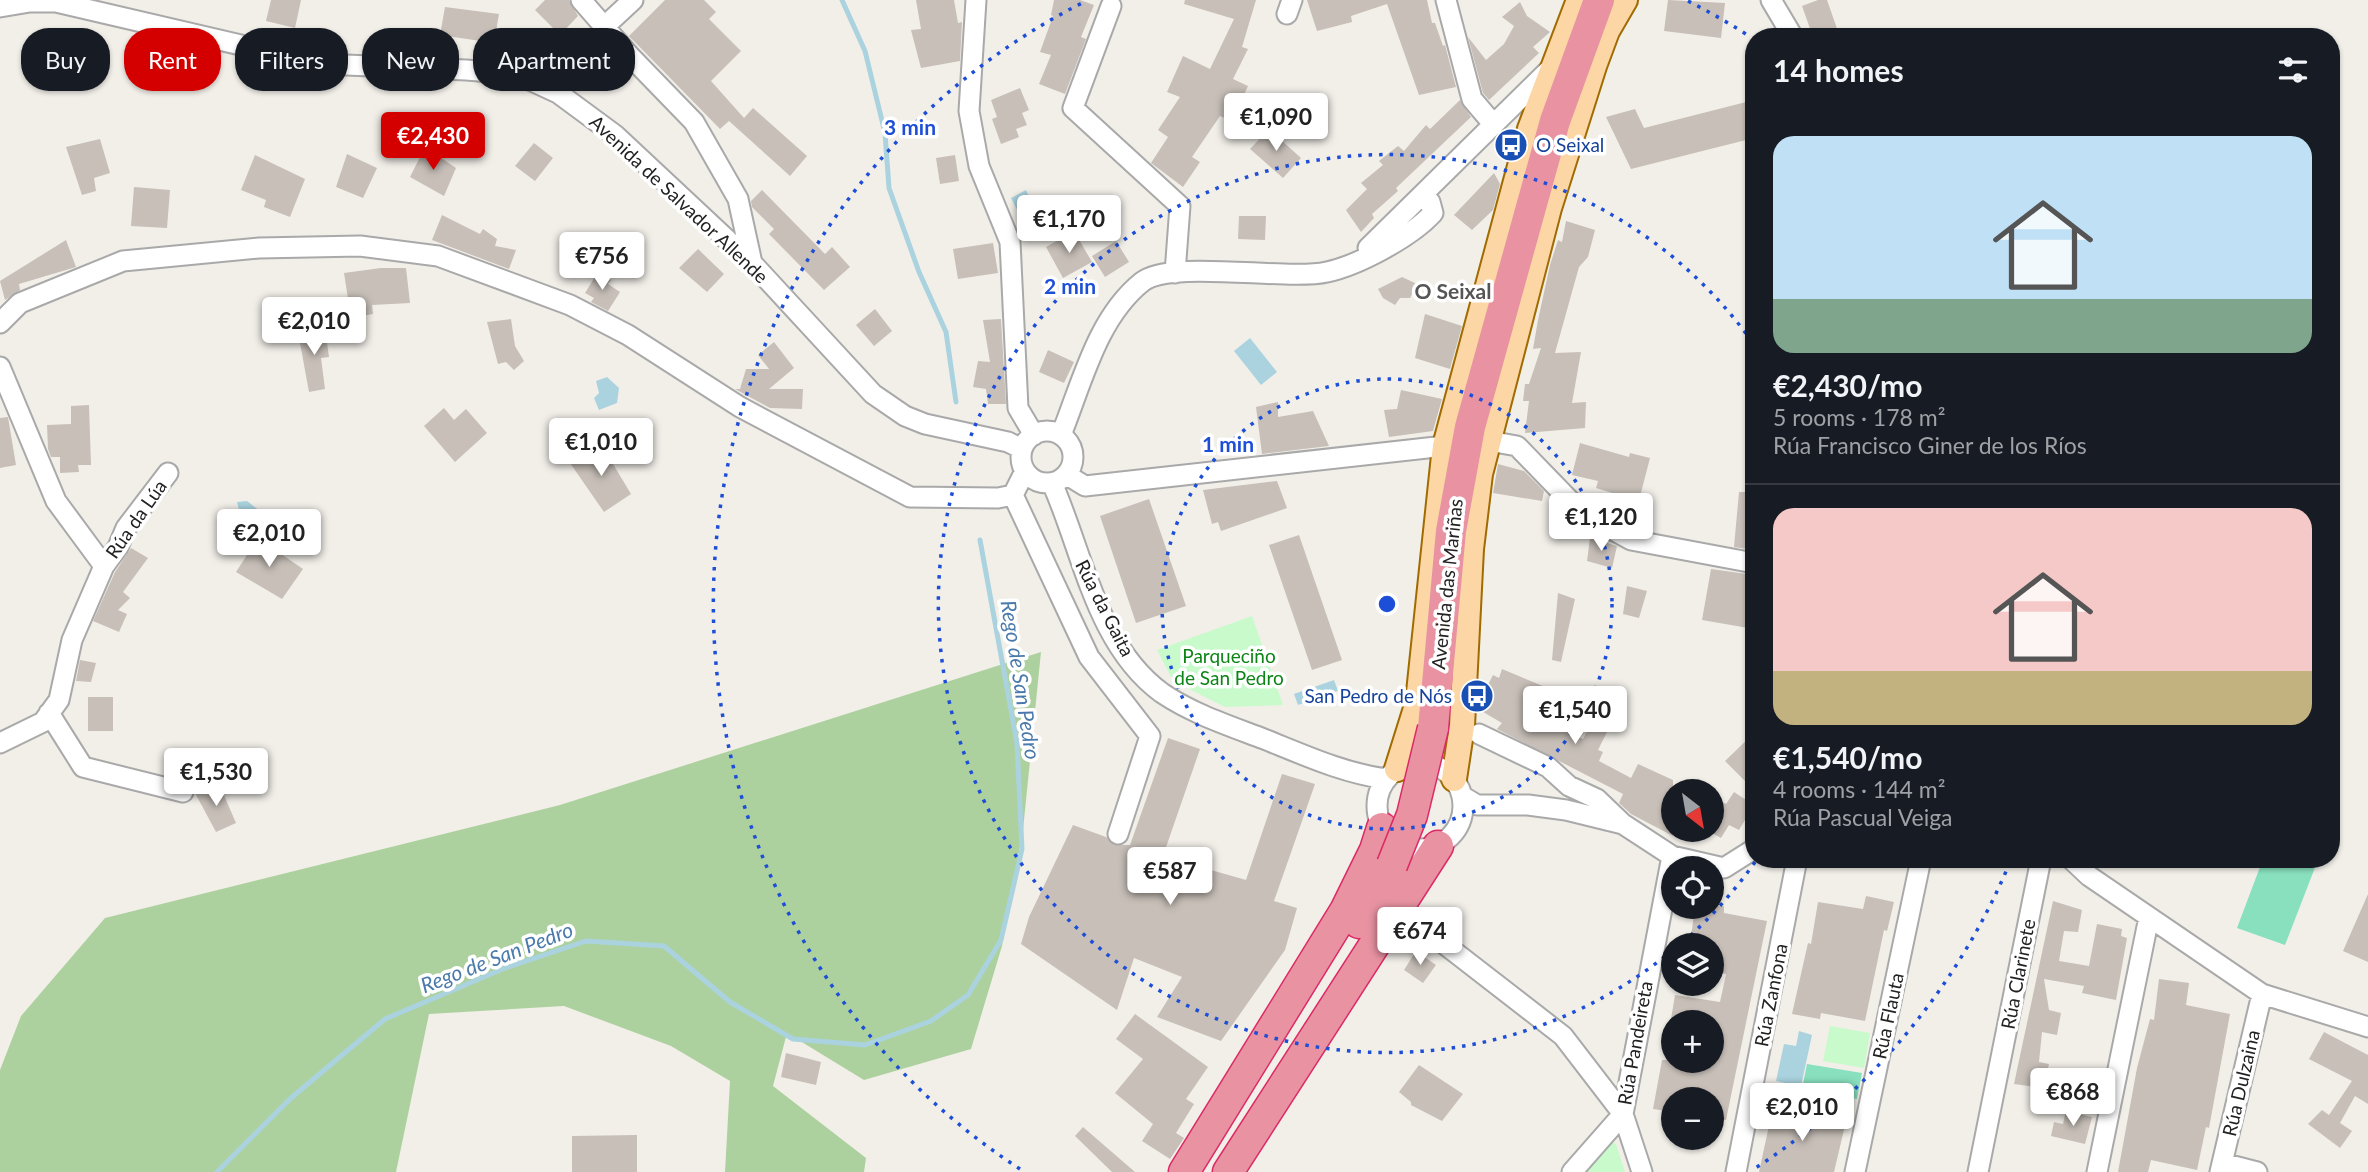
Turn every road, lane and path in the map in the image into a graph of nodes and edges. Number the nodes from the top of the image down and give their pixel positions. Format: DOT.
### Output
graph roads {
  1 [pos="581,0"];
  2 [pos="633,0"];
  3 [pos="976,0"];
  4 [pos="1446,0"];
  5 [pos="1579,0"];
  6 [pos="1599,0"];
  7 [pos="1625,0"];
  8 [pos="1771,0"];
  9 [pos="1111,6"];
  10 [pos="0,7"];
  11 [pos="605,26"];
  12 [pos="1788,28"];
  13 [pos="1552,67"];
  14 [pos="1494,125"];
  15 [pos="752,263"];
  16 [pos="1175,273"];
  17 [pos="0,323"];
  18 [pos="0,368"];
  19 [pos="1061,435"];
  20 [pos="1489,441"];
  21 [pos="1028,442"];
  22 [pos="1445,446"];
  23 [pos="1025,471"];
  24 [pos="168,473"];
  25 [pos="1059,479"];
  26 [pos="1013,495"];
  27 [pos="1745,561"];
  28 [pos="104,566"];
  29 [pos="49,713"];
  30 [pos="1479,734"];
  31 [pos="0,743"];
  32 [pos="1348,771"];
  33 [pos="1391,774"];
  34 [pos="1569,786"];
  35 [pos="1458,788"];
  36 [pos="183,792"];
  37 [pos="1501,807"];
  38 [pos="1566,810"];
  39 [pos="1379,816"];
  40 [pos="1623,824"];
  41 [pos="1118,834"];
  42 [pos="1448,836"];
  43 [pos="1745,855"];
  44 [pos="1672,856"];
  45 [pos="1724,868"];
  46 [pos="1795,868"];
  47 [pos="1919,868"];
  48 [pos="2039,868"];
  49 [pos="2081,868"];
  50 [pos="1661,914"];
  51 [pos="2149,916"];
  52 [pos="1422,926"];
  53 [pos="2262,994"];
  54 [pos="2368,1027"];
  55 [pos="1623,1114"];
  56 [pos="2221,1168"];
  57 [pos="1184,1172"];
  58 [pos="1205,1172"];
  59 [pos="1228,1172"];
  60 [pos="1572,1172"];
  61 [pos="1642,1172"];
  62 [pos="1736,1172"];
  63 [pos="1855,1172"];
  64 [pos="1978,1172"];
  65 [pos="2097,1172"];
  66 [pos="2257,1172"];
  1 -- 11 [label="street"];
  2 -- 11 [label="street"];
  3 -- 21 [label="street"];
  4 -- 14 [label="street"];
  5 -- 13 [label="main road"];
  6 -- 58 [label="highway, Avenida das Mariñas, bridge"];
  7 -- 20 [label="main road"];
  8 -- 12 [label="street"];
  9 -- 16 [label="street"];
  10 -- 15 [label="street, Avenida de Salvador Allende"];
  11 -- 15 [label="street"];
  13 -- 14 [label="street"];
  13 -- 22 [label="main road"];
  14 -- 16 [label="street"];
  15 -- 21 [label="street, Avenida de Salvador Allende"];
  16 -- 19 [label="street"];
  17 -- 26 [label="street"];
  18 -- 28 [label="street"];
  19 -- 21 [label="street"];
  19 -- 25 [label="street"];
  20 -- 27 [label="street"];
  20 -- 35 [label="main road"];
  21 -- 23 [label="street"];
  22 -- 25 [label="street"];
  22 -- 33 [label="main road"];
  23 -- 25 [label="street"];
  23 -- 26 [label="street"];
  24 -- 28 [label="street, Rúa da Lúa"];
  25 -- 32 [label="street, Rúa da Gaita"];
  26 -- 41 [label="street, Rúa da Gaita"];
  28 -- 29 [label="street, Rúa da Lúa"];
  29 -- 31 [label="street"];
  29 -- 36 [label="street"];
  30 -- 34 [label="street"];
  32 -- 33 [label="street, Rúa da Gaita"];
  32 -- 39 [label="street, Rúa da Gaita"];
  33 -- 35 [label="street"];
  33 -- 39 [label="street"];
  34 -- 38 [label="street"];
  34 -- 40 [label="street"];
  35 -- 37 [label="street"];
  35 -- 42 [label="street"];
  37 -- 38 [label="street"];
  37 -- 42 [label="street"];
  38 -- 40 [label="street"];
  39 -- 42 [label="street"];
  39 -- 57 [label="highway"];
  40 -- 44 [label="street"];
  42 -- 59 [label="highway"];
  43 -- 45 [label="street"];
  46 -- 62 [label="street, Rúa Zanfona"];
  47 -- 63 [label="street, Rúa Flauta"];
  48 -- 64 [label="street, Rúa Clarinete"];
  49 -- 51 [label="street"];
  50 -- 55 [label="street, Rúa Pandeireta"];
  51 -- 53 [label="street"];
  51 -- 65 [label="street"];
  52 -- 55 [label="street"];
  53 -- 54 [label="street"];
  53 -- 56 [label="street, Rúa Dulzaina"];
  55 -- 60 [label="street, Rúa Pandeireta"];
  55 -- 61 [label="street"];
  56 -- 66 [label="street"];
}
